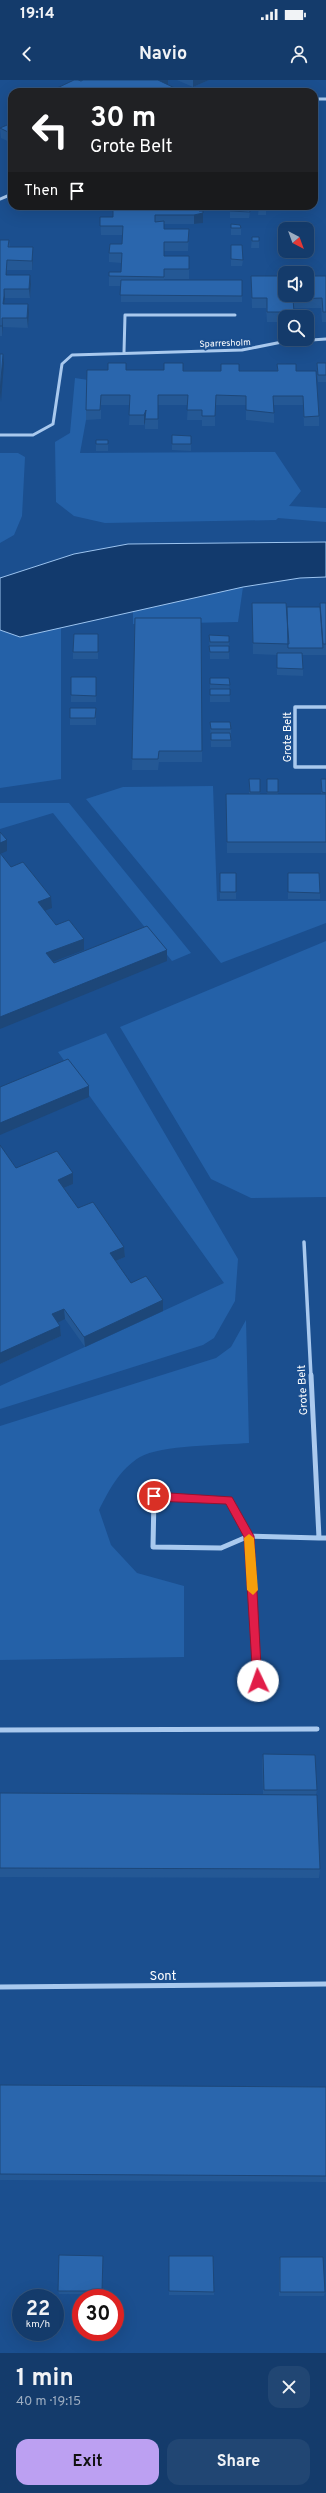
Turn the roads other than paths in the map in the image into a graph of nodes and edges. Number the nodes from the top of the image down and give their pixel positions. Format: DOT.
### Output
graph roads {
  1 [pos="235,315"];
  2 [pos="326,339"];
  3 [pos="124,352"];
  4 [pos="0,435"];
  5 [pos="326,708"];
  6 [pos="326,767"];
  7 [pos="304,1242"];
  8 [pos="249,1536"];
  9 [pos="319,1538"];
  10 [pos="326,1538"];
  11 [pos="258,1681"];
  12 [pos="317,1729"];
  13 [pos="0,1730"];
  14 [pos="326,1984"];
  15 [pos="0,1987"];
  1 -- 3 [label="street"];
  2 -- 3 [label="street, Sparresholm"];
  3 -- 4 [label="street, Sparresholm"];
  5 -- 6 [label="street, Grote Belt"];
  7 -- 9 [label="street, Grote Belt"];
  8 -- 8 [label="street"];
  8 -- 9 [label="street"];
  8 -- 11 [label="street"];
  9 -- 10 [label="street"];
  12 -- 13 [label="street"];
  14 -- 15 [label="street, Sont"];
}
